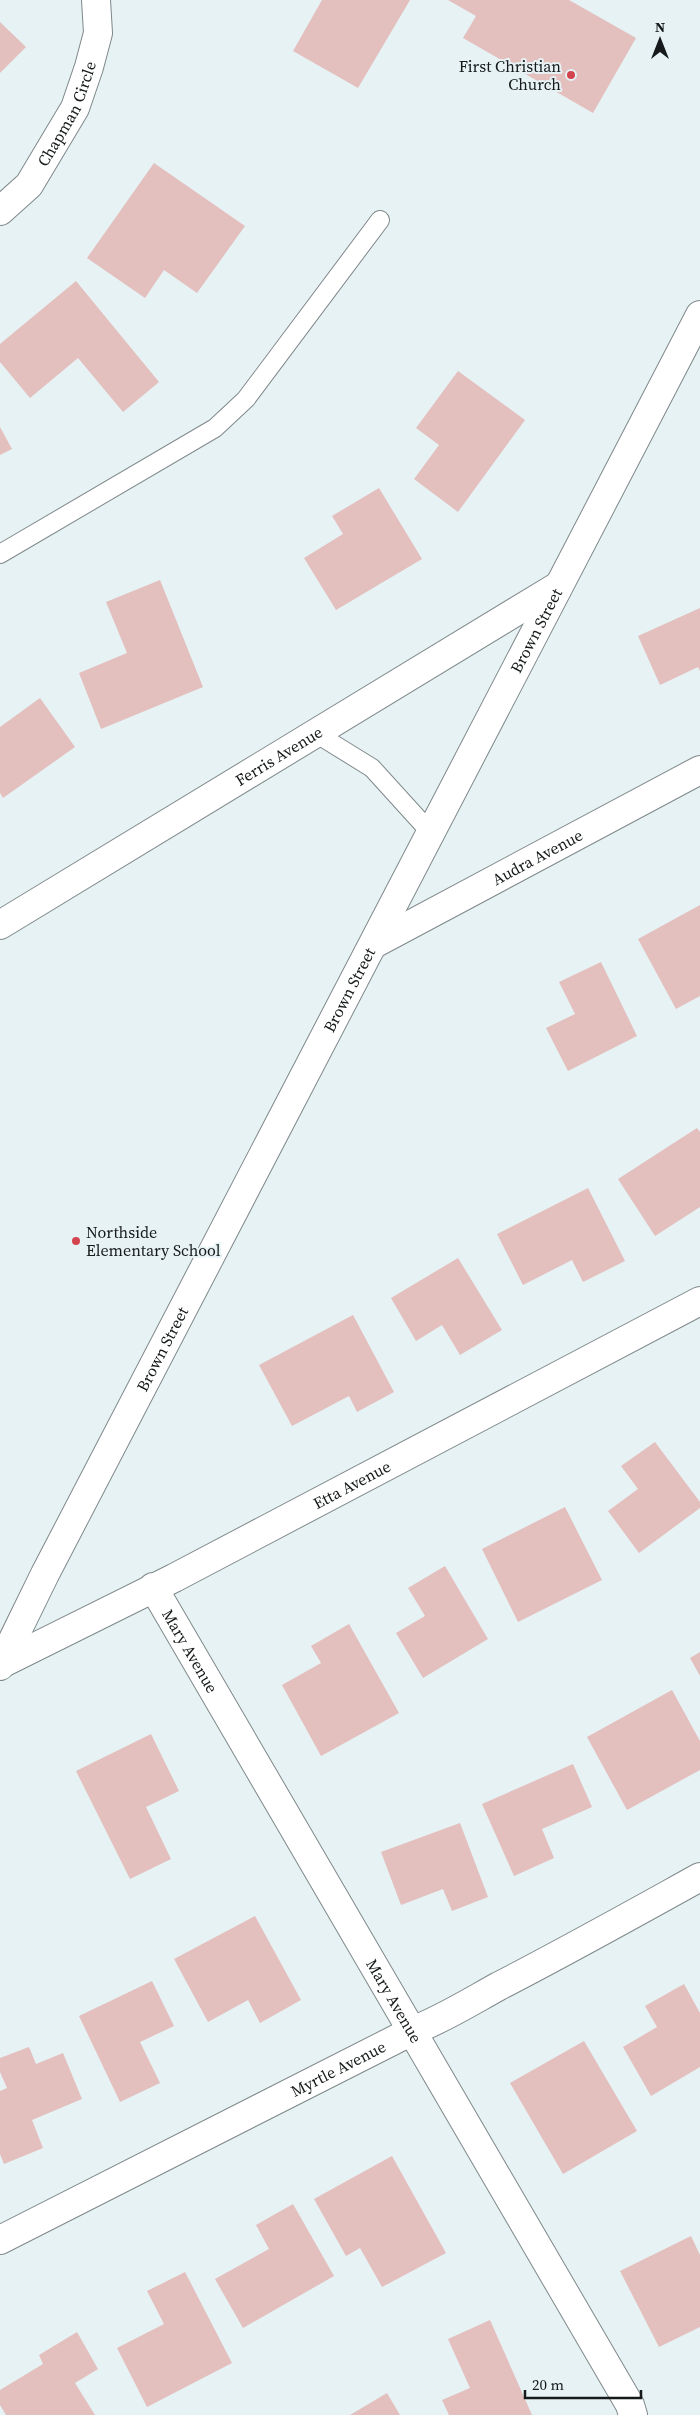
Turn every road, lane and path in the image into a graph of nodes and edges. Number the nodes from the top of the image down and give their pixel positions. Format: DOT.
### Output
graph roads {
  1 [pos="96,0"];
  2 [pos="0,211"];
  3 [pos="380,220"];
  4 [pos="700,315"];
  5 [pos="0,554"];
  6 [pos="558,586"];
  7 [pos="316,734"];
  8 [pos="700,770"];
  9 [pos="431,833"];
  10 [pos="0,925"];
  11 [pos="374,944"];
  12 [pos="700,1301"];
  13 [pos="153,1587"];
  14 [pos="0,1665"];
  15 [pos="700,1877"];
  16 [pos="412,2031"];
  17 [pos="0,2240"];
  18 [pos="633,2415"];
  1 -- 2 [label="street, Chapman Circle"];
  3 -- 5 [label="lane"];
  4 -- 6 [label="street, Brown Street"];
  6 -- 7 [label="street, Ferris Avenue"];
  6 -- 9 [label="street, Brown Street"];
  7 -- 9 [label="lane"];
  7 -- 10 [label="street, Ferris Avenue"];
  8 -- 11 [label="street, Audra Avenue"];
  9 -- 11 [label="street, Brown Street"];
  11 -- 14 [label="street, Brown Street"];
  12 -- 13 [label="street, Etta Avenue"];
  13 -- 14 [label="street, Etta Avenue"];
  13 -- 16 [label="street, Mary Avenue"];
  15 -- 16 [label="street, Myrtle Avenue"];
  16 -- 17 [label="street, Myrtle Avenue"];
  16 -- 18 [label="street, Mary Avenue"];
}
